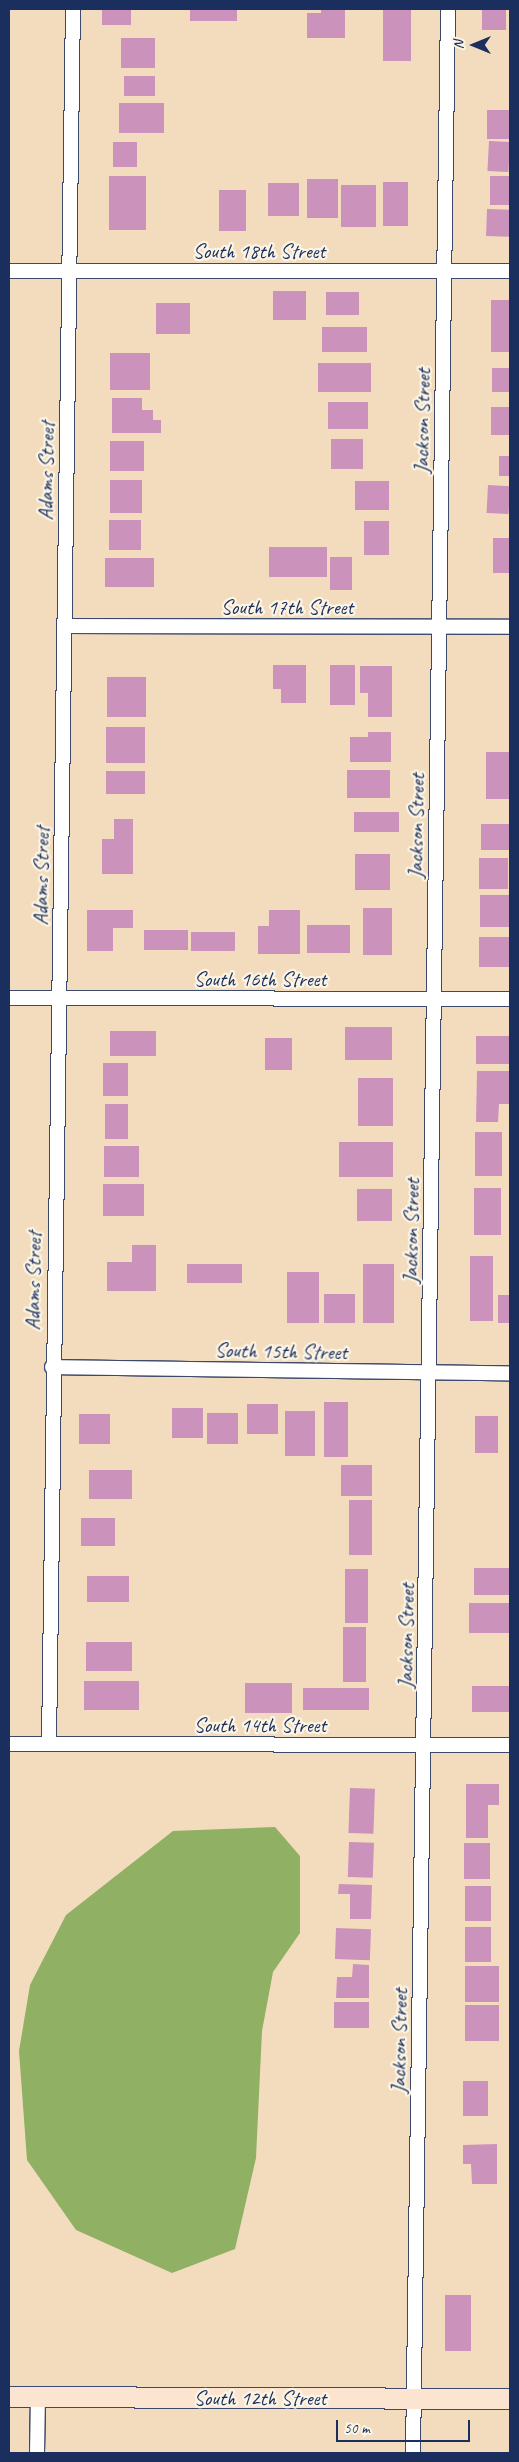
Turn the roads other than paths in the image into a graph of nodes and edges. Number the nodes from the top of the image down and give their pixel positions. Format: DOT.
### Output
graph roads {
  1 [pos="73,9"];
  2 [pos="448,9"];
  3 [pos="510,270"];
  4 [pos="9,271"];
  5 [pos="69,271"];
  6 [pos="444,271"];
  7 [pos="64,626"];
  8 [pos="439,627"];
  9 [pos="510,628"];
  10 [pos="9,998"];
  11 [pos="59,998"];
  12 [pos="434,999"];
  13 [pos="510,999"];
  14 [pos="52,1367"];
  15 [pos="429,1373"];
  16 [pos="510,1373"];
  17 [pos="9,1744"];
  18 [pos="49,1744"];
  19 [pos="424,1745"];
  20 [pos="510,1745"];
  21 [pos="9,2397"];
  22 [pos="38,2397"];
  23 [pos="414,2398"];
  24 [pos="510,2399"];
  25 [pos="37,2453"];
  26 [pos="413,2453"];
  1 -- 5 [label="street, Adams Street"];
  2 -- 6 [label="street, Jackson Street"];
  3 -- 6 [label="street, South 18th Street"];
  4 -- 5 [label="street, South 18th Street"];
  5 -- 6 [label="street, South 18th Street"];
  5 -- 7 [label="street, Adams Street"];
  6 -- 8 [label="street, Jackson Street"];
  7 -- 8 [label="street, South 17th Street"];
  7 -- 11 [label="street, Adams Street"];
  8 -- 9 [label="street, South 17th Street"];
  8 -- 12 [label="street, Jackson Street"];
  10 -- 11 [label="street, South 16th Street"];
  11 -- 12 [label="street, South 16th Street"];
  11 -- 14 [label="street, Adams Street"];
  12 -- 13 [label="street, South 16th Street"];
  12 -- 15 [label="street, Jackson Street"];
  14 -- 15 [label="street, South 15th Street"];
  14 -- 18 [label="street, Adams Street"];
  15 -- 16 [label="street, South 15th Street"];
  15 -- 19 [label="street, Jackson Street"];
  17 -- 18 [label="street, South 14th Street"];
  18 -- 19 [label="street, South 14th Street"];
  19 -- 20 [label="street, South 14th Street"];
  19 -- 23 [label="street, Jackson Street"];
  21 -- 22 [label="street, South 12th Street"];
  22 -- 23 [label="street, South 12th Street"];
  22 -- 25 [label="street"];
  23 -- 24 [label="street, South 12th Street"];
  23 -- 26 [label="street, Jackson Street"];
}
